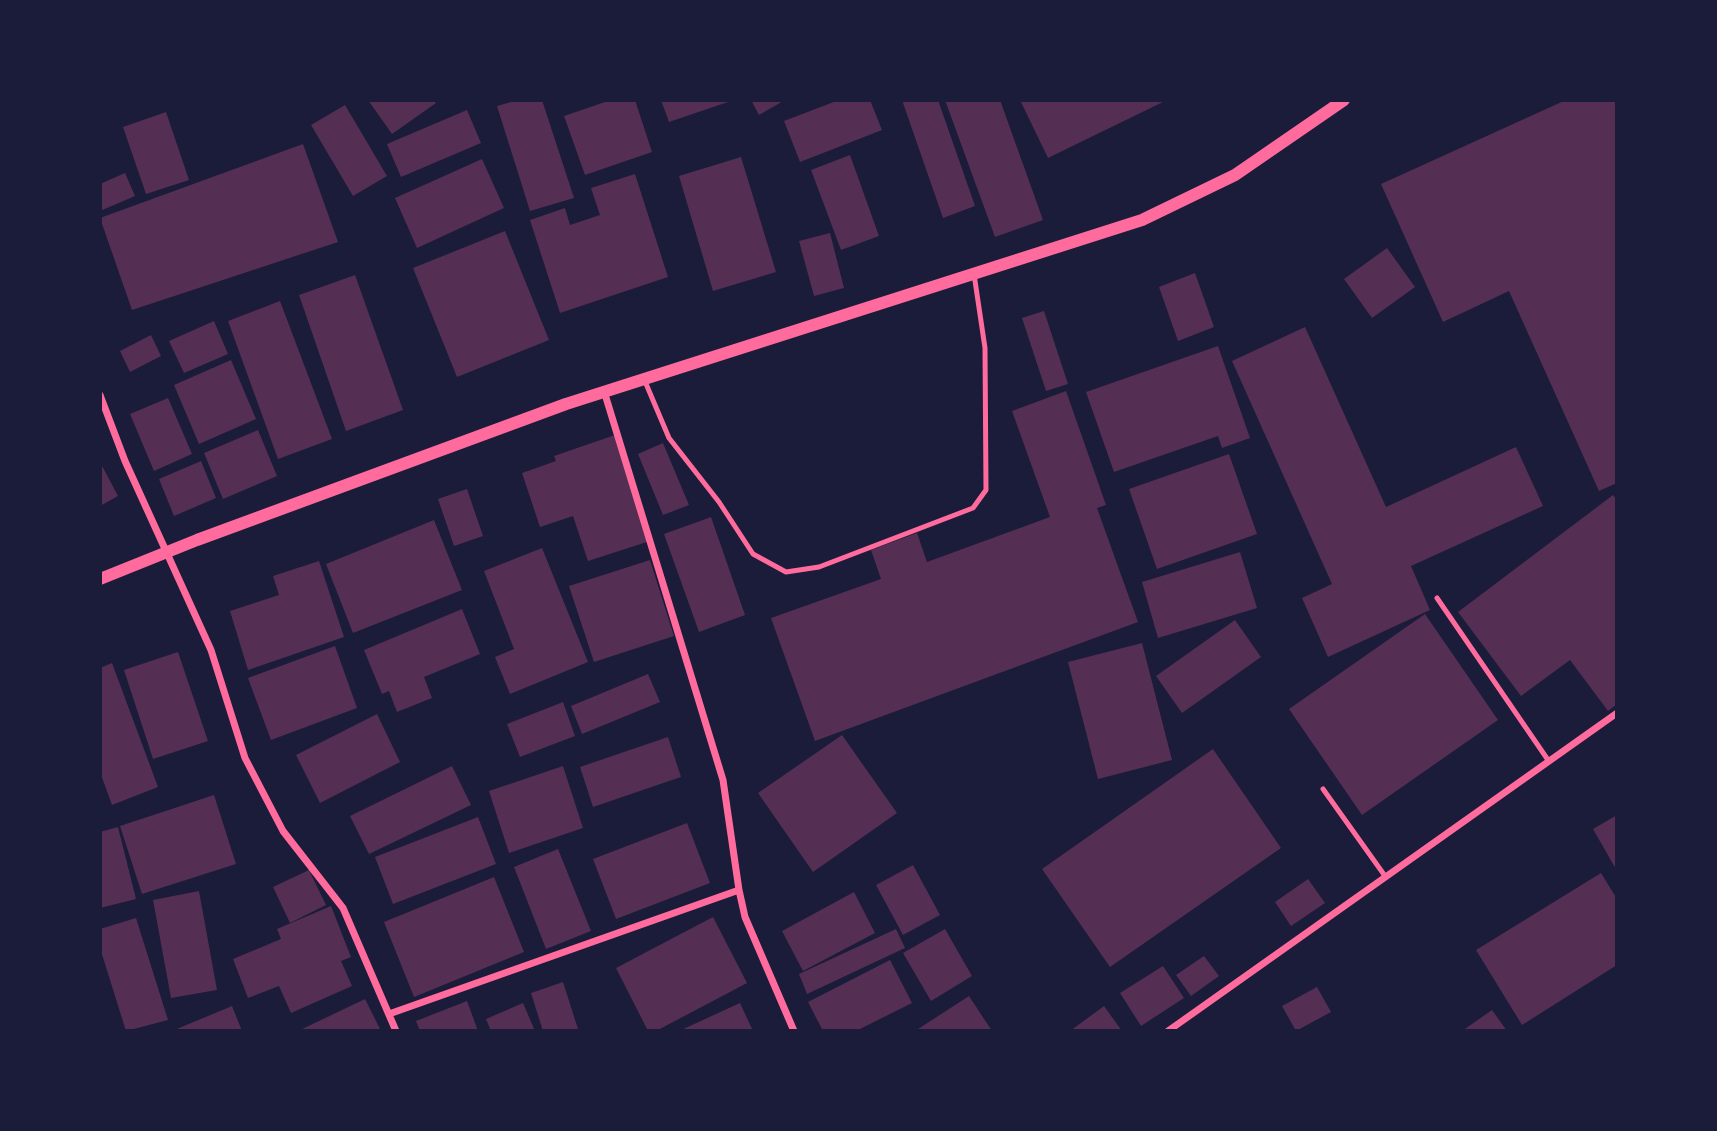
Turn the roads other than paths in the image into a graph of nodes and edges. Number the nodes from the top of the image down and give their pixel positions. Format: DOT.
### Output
graph roads {
  1 [pos="1345,100"];
  2 [pos="974,274"];
  3 [pos="644,379"];
  4 [pos="604,391"];
  5 [pos="100,395"];
  6 [pos="168,553"];
  7 [pos="100,579"];
  8 [pos="1437,598"];
  9 [pos="1617,713"];
  10 [pos="1548,760"];
  11 [pos="1323,789"];
  12 [pos="1385,876"];
  13 [pos="739,890"];
  14 [pos="389,1014"];
  15 [pos="396,1031"];
  16 [pos="794,1031"];
  17 [pos="1168,1031"];
  1 -- 2 [label="street"];
  2 -- 3 [label="street"];
  2 -- 3 [label="lane"];
  3 -- 4 [label="street"];
  4 -- 6 [label="street"];
  4 -- 13 [label="street"];
  5 -- 6 [label="street"];
  6 -- 7 [label="street"];
  6 -- 14 [label="street"];
  8 -- 10 [label="lane"];
  9 -- 10 [label="street"];
  10 -- 12 [label="street"];
  11 -- 12 [label="lane"];
  12 -- 17 [label="street"];
  13 -- 14 [label="street"];
  13 -- 16 [label="street"];
  14 -- 15 [label="street"];
}
